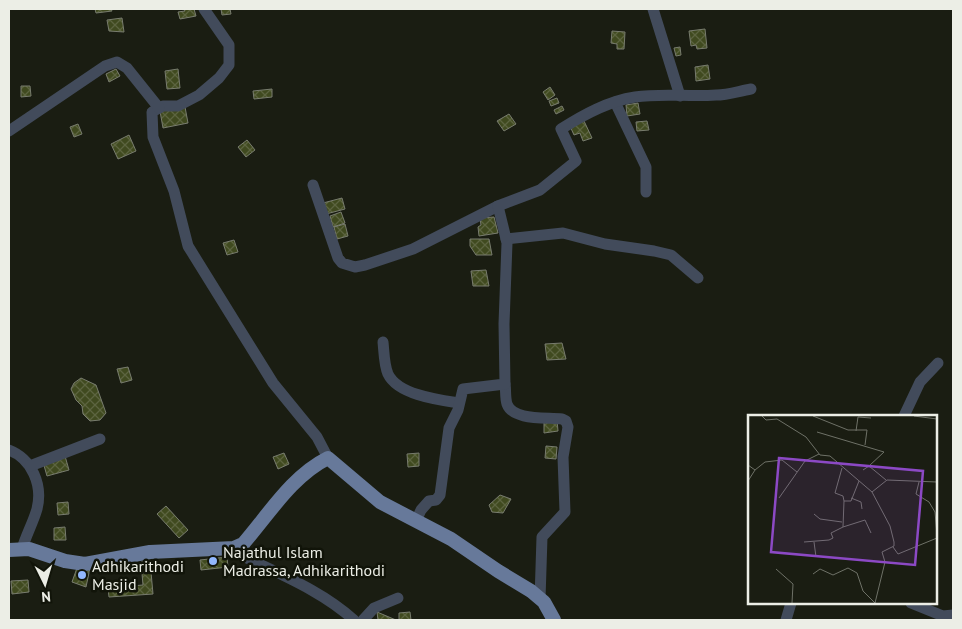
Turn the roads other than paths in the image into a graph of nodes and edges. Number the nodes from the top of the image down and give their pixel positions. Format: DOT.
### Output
graph roads {
  1 [pos="204,9"];
  2 [pos="653,9"];
  3 [pos="751,89"];
  4 [pos="680,96"];
  5 [pos="615,102"];
  6 [pos="159,108"];
  7 [pos="9,131"];
  8 [pos="313,185"];
  9 [pos="646,192"];
  10 [pos="498,206"];
  11 [pos="506,239"];
  12 [pos="698,278"];
  13 [pos="383,342"];
  14 [pos="938,363"];
  15 [pos="505,384"];
  16 [pos="460,403"];
  17 [pos="904,415"];
  18 [pos="100,439"];
  19 [pos="9,450"];
  20 [pos="328,458"];
  21 [pos="30,466"];
  22 [pos="416,521"];
  23 [pos="243,544"];
  24 [pos="15,550"];
  25 [pos="398,598"];
  26 [pos="540,599"];
  27 [pos="791,604"];
  28 [pos="913,604"];
  29 [pos="953,615"];
  30 [pos="354,620"];
  31 [pos="363,620"];
  32 [pos="554,620"];
  33 [pos="786,620"];
  1 -- 6 [label="street"];
  2 -- 4 [label="street"];
  3 -- 4 [label="street"];
  4 -- 5 [label="street"];
  5 -- 9 [label="street"];
  5 -- 10 [label="street"];
  6 -- 7 [label="street"];
  6 -- 20 [label="street"];
  8 -- 10 [label="street"];
  10 -- 11 [label="street"];
  11 -- 12 [label="street"];
  11 -- 15 [label="street"];
  13 -- 16 [label="street"];
  14 -- 17 [label="street"];
  15 -- 16 [label="street"];
  15 -- 26 [label="street"];
  16 -- 22 [label="street"];
  18 -- 21 [label="street"];
  19 -- 21 [label="street"];
  20 -- 22 [label="main road"];
  20 -- 23 [label="main road"];
  21 -- 24 [label="street"];
  22 -- 26 [label="main road"];
  23 -- 24 [label="main road"];
  23 -- 30 [label="street"];
  25 -- 31 [label="street"];
  26 -- 32 [label="main road"];
  27 -- 33 [label="street"];
  28 -- 29 [label="street"];
}
